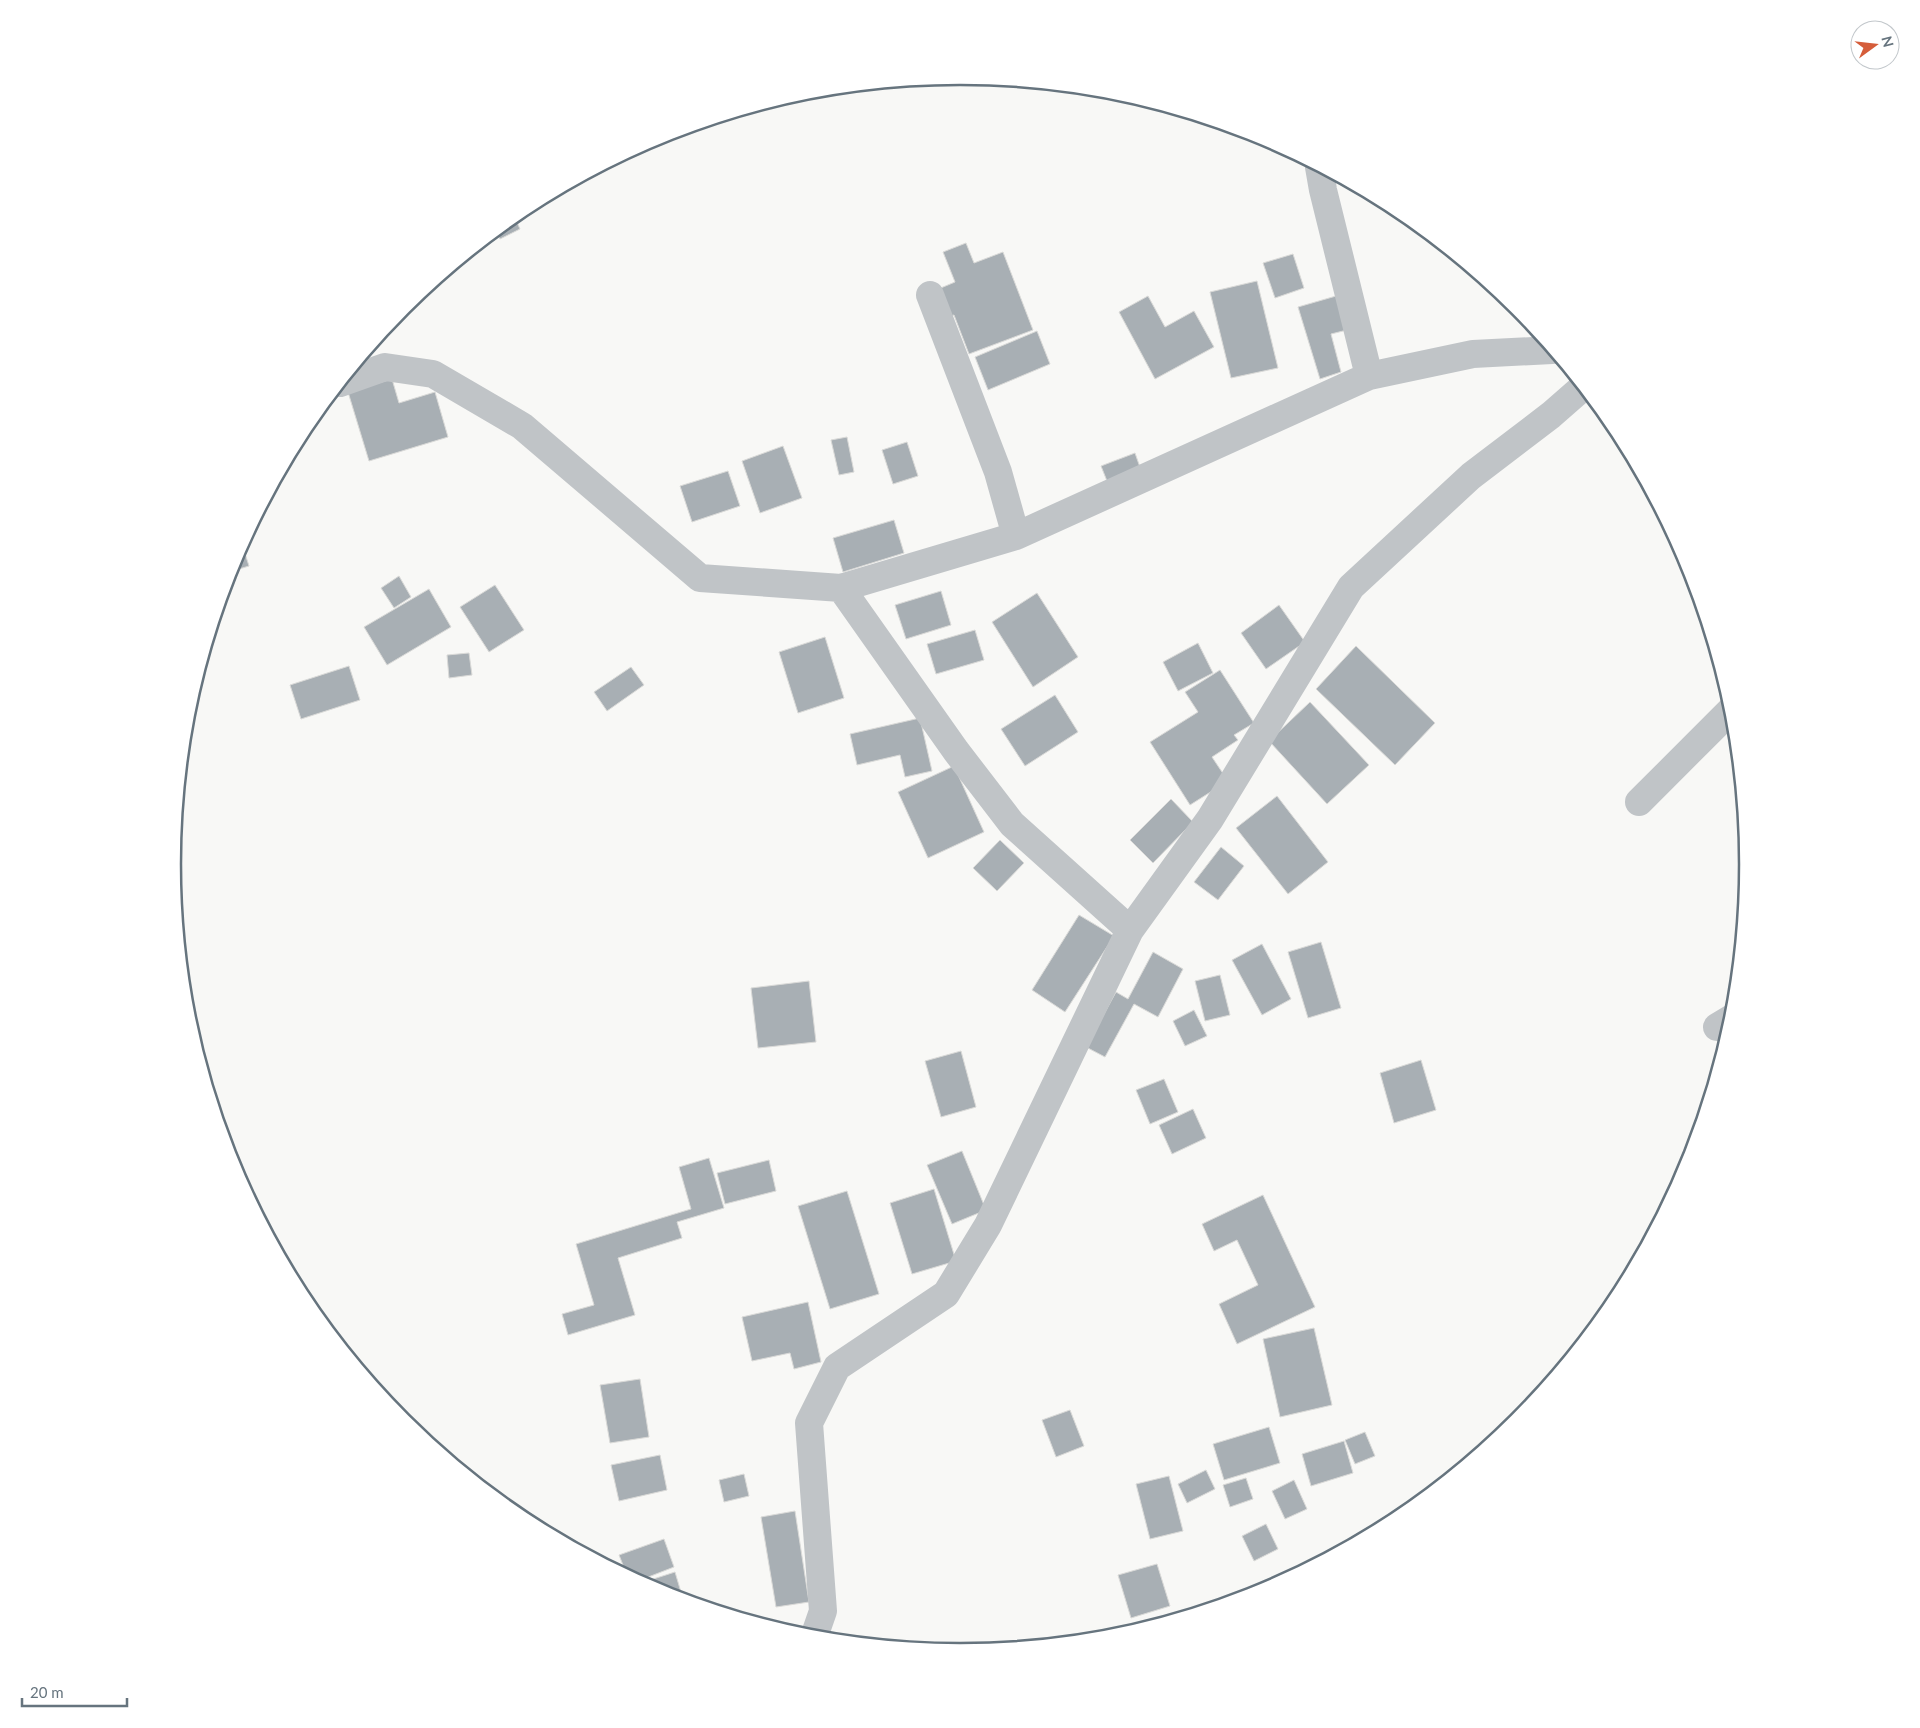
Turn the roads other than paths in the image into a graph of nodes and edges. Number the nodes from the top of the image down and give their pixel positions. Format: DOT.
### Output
graph roads {
  1 [pos="1320,173"];
  2 [pos="930,295"];
  3 [pos="1546,350"];
  4 [pos="1369,376"];
  5 [pos="351,379"];
  6 [pos="1579,391"];
  7 [pos="1016,536"];
  8 [pos="841,588"];
  9 [pos="1725,716"];
  10 [pos="1639,802"];
  11 [pos="1130,930"];
  12 [pos="817,1629"];
  1 -- 4 [label="street"];
  2 -- 7 [label="street"];
  3 -- 4 [label="street"];
  4 -- 7 [label="street"];
  5 -- 8 [label="street"];
  6 -- 11 [label="street"];
  7 -- 8 [label="street"];
  8 -- 11 [label="street"];
  9 -- 10 [label="street"];
  11 -- 12 [label="street"];
}
